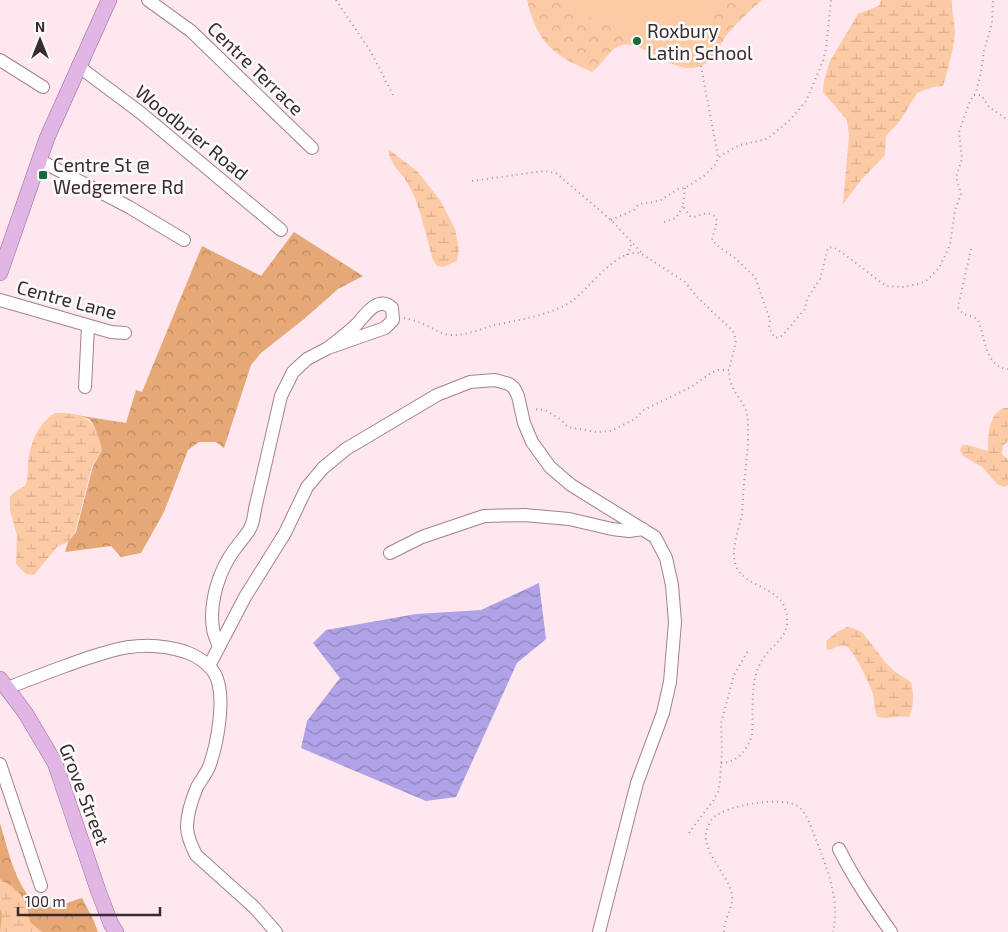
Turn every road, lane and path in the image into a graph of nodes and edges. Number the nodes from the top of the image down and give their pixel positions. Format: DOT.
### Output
graph roads {
  1 [pos="109,0"];
  2 [pos="148,0"];
  3 [pos="336,0"];
  4 [pos="831,0"];
  5 [pos="993,0"];
  6 [pos="0,60"];
  7 [pos="78,66"];
  8 [pos="701,66"];
  9 [pos="43,87"];
  10 [pos="974,95"];
  11 [pos="394,97"];
  12 [pos="1008,120"];
  13 [pos="312,148"];
  14 [pos="718,158"];
  15 [pos="39,160"];
  16 [pos="472,181"];
  17 [pos="684,188"];
  18 [pos="683,206"];
  19 [pos="611,220"];
  20 [pos="664,222"];
  21 [pos="281,230"];
  22 [pos="184,240"];
  23 [pos="630,240"];
  24 [pos="971,250"];
  25 [pos="642,254"];
  26 [pos="627,255"];
  27 [pos="0,273"];
  28 [pos="0,300"];
  29 [pos="393,315"];
  30 [pos="88,326"];
  31 [pos="124,333"];
  32 [pos="328,348"];
  33 [pos="1008,369"];
  34 [pos="728,370"];
  35 [pos="85,387"];
  36 [pos="520,407"];
  37 [pos="642,530"];
  38 [pos="390,553"];
  39 [pos="219,647"];
  40 [pos="749,649"];
  41 [pos="209,666"];
  42 [pos="4,684"];
  43 [pos="722,763"];
  44 [pos="0,764"];
  45 [pos="689,833"];
  46 [pos="839,849"];
  47 [pos="41,886"];
  48 [pos="110,929"];
  49 [pos="276,932"];
  50 [pos="600,932"];
  51 [pos="724,932"];
  52 [pos="833,932"];
  53 [pos="891,932"];
  1 -- 7 [label="main road"];
  2 -- 13 [label="street, Centre Terrace"];
  3 -- 11 [label="path"];
  4 -- 14 [label="path"];
  5 -- 10 [label="path"];
  6 -- 9 [label="street"];
  7 -- 15 [label="main road"];
  7 -- 21 [label="street, Woodbrier Road"];
  8 -- 14 [label="path"];
  10 -- 12 [label="path"];
  10 -- 18 [label="path"];
  14 -- 17 [label="path"];
  15 -- 22 [label="street"];
  15 -- 27 [label="main road"];
  16 -- 19 [label="path"];
  17 -- 18 [label="path"];
  17 -- 19 [label="path"];
  18 -- 20 [label="path"];
  19 -- 23 [label="path"];
  23 -- 25 [label="path"];
  23 -- 26 [label="path"];
  24 -- 33 [label="path"];
  25 -- 26 [label="path"];
  25 -- 34 [label="path"];
  26 -- 29 [label="path"];
  28 -- 30 [label="street, Centre Lane"];
  29 -- 32 [label="street"];
  29 -- 32 [label="street"];
  30 -- 31 [label="street, Centre Lane"];
  30 -- 35 [label="street"];
  32 -- 39 [label="street"];
  34 -- 36 [label="path"];
  34 -- 43 [label="path"];
  36 -- 37 [label="street"];
  36 -- 39 [label="street"];
  37 -- 38 [label="street"];
  37 -- 50 [label="street"];
  39 -- 41 [label="street"];
  40 -- 43 [label="path"];
  41 -- 42 [label="street"];
  41 -- 49 [label="street"];
  42 -- 48 [label="main road, Grove Street"];
  43 -- 45 [label="path"];
  44 -- 47 [label="street"];
  46 -- 53 [label="street"];
  51 -- 52 [label="path"];
}
